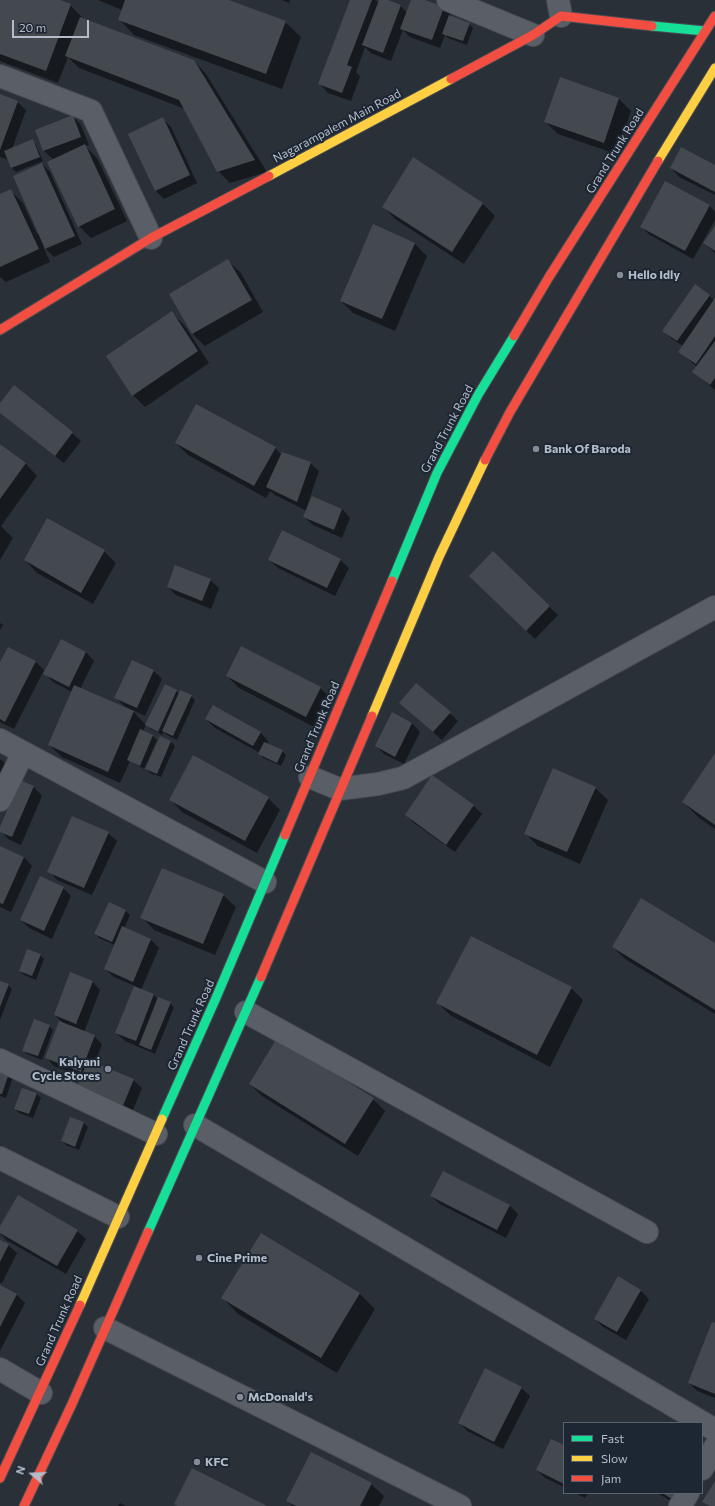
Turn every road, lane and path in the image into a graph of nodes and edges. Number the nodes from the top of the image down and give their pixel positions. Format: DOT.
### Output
graph roads {
  1 [pos="448,0"];
  2 [pos="560,8"];
  3 [pos="715,16"];
  4 [pos="705,31"];
  5 [pos="533,35"];
  6 [pos="715,68"];
  7 [pos="0,76"];
  8 [pos="151,238"];
  9 [pos="0,330"];
  10 [pos="715,607"];
  11 [pos="0,740"];
  12 [pos="22,753"];
  13 [pos="310,777"];
  14 [pos="340,789"];
  15 [pos="0,800"];
  16 [pos="265,882"];
  17 [pos="246,1012"];
  18 [pos="0,1060"];
  19 [pos="195,1126"];
  20 [pos="156,1134"];
  21 [pos="0,1158"];
  22 [pos="118,1217"];
  23 [pos="648,1232"];
  24 [pos="105,1328"];
  25 [pos="0,1369"];
  26 [pos="41,1393"];
  27 [pos="701,1422"];
  28 [pos="703,1423"];
  29 [pos="715,1430"];
  30 [pos="715,1447"];
  31 [pos="703,1467"];
  32 [pos="0,1478"];
  33 [pos="687,1494"];
  34 [pos="24,1506"];
  35 [pos="460,1506"];
  36 [pos="680,1506"];
  1 -- 5 [label="street"];
  2 -- 4 [label="main road, Nagarampalem Main Road"];
  2 -- 5 [label="main road, Nagarampalem Main Road"];
  3 -- 4 [label="main road, Grand Trunk Road"];
  4 -- 13 [label="main road, Grand Trunk Road"];
  5 -- 8 [label="main road, Nagarampalem Main Road"];
  6 -- 14 [label="main road"];
  7 -- 8 [label="street"];
  8 -- 9 [label="main road, Nagarampalem Main Road"];
  10 -- 14 [label="street"];
  11 -- 12 [label="street"];
  12 -- 15 [label="street"];
  12 -- 16 [label="street"];
  13 -- 14 [label="street"];
  13 -- 16 [label="main road, Grand Trunk Road"];
  14 -- 17 [label="main road"];
  16 -- 20 [label="main road, Grand Trunk Road"];
  17 -- 19 [label="main road"];
  17 -- 23 [label="street"];
  18 -- 20 [label="street"];
  19 -- 24 [label="main road"];
  19 -- 27 [label="street"];
  20 -- 22 [label="main road, Grand Trunk Road"];
  21 -- 22 [label="street"];
  22 -- 26 [label="main road, Grand Trunk Road"];
  24 -- 34 [label="main road"];
  24 -- 35 [label="street"];
  25 -- 26 [label="street"];
  26 -- 32 [label="main road, Grand Trunk Road"];
  28 -- 29 [label="street"];
  30 -- 31 [label="street"];
  33 -- 36 [label="street"];
}
